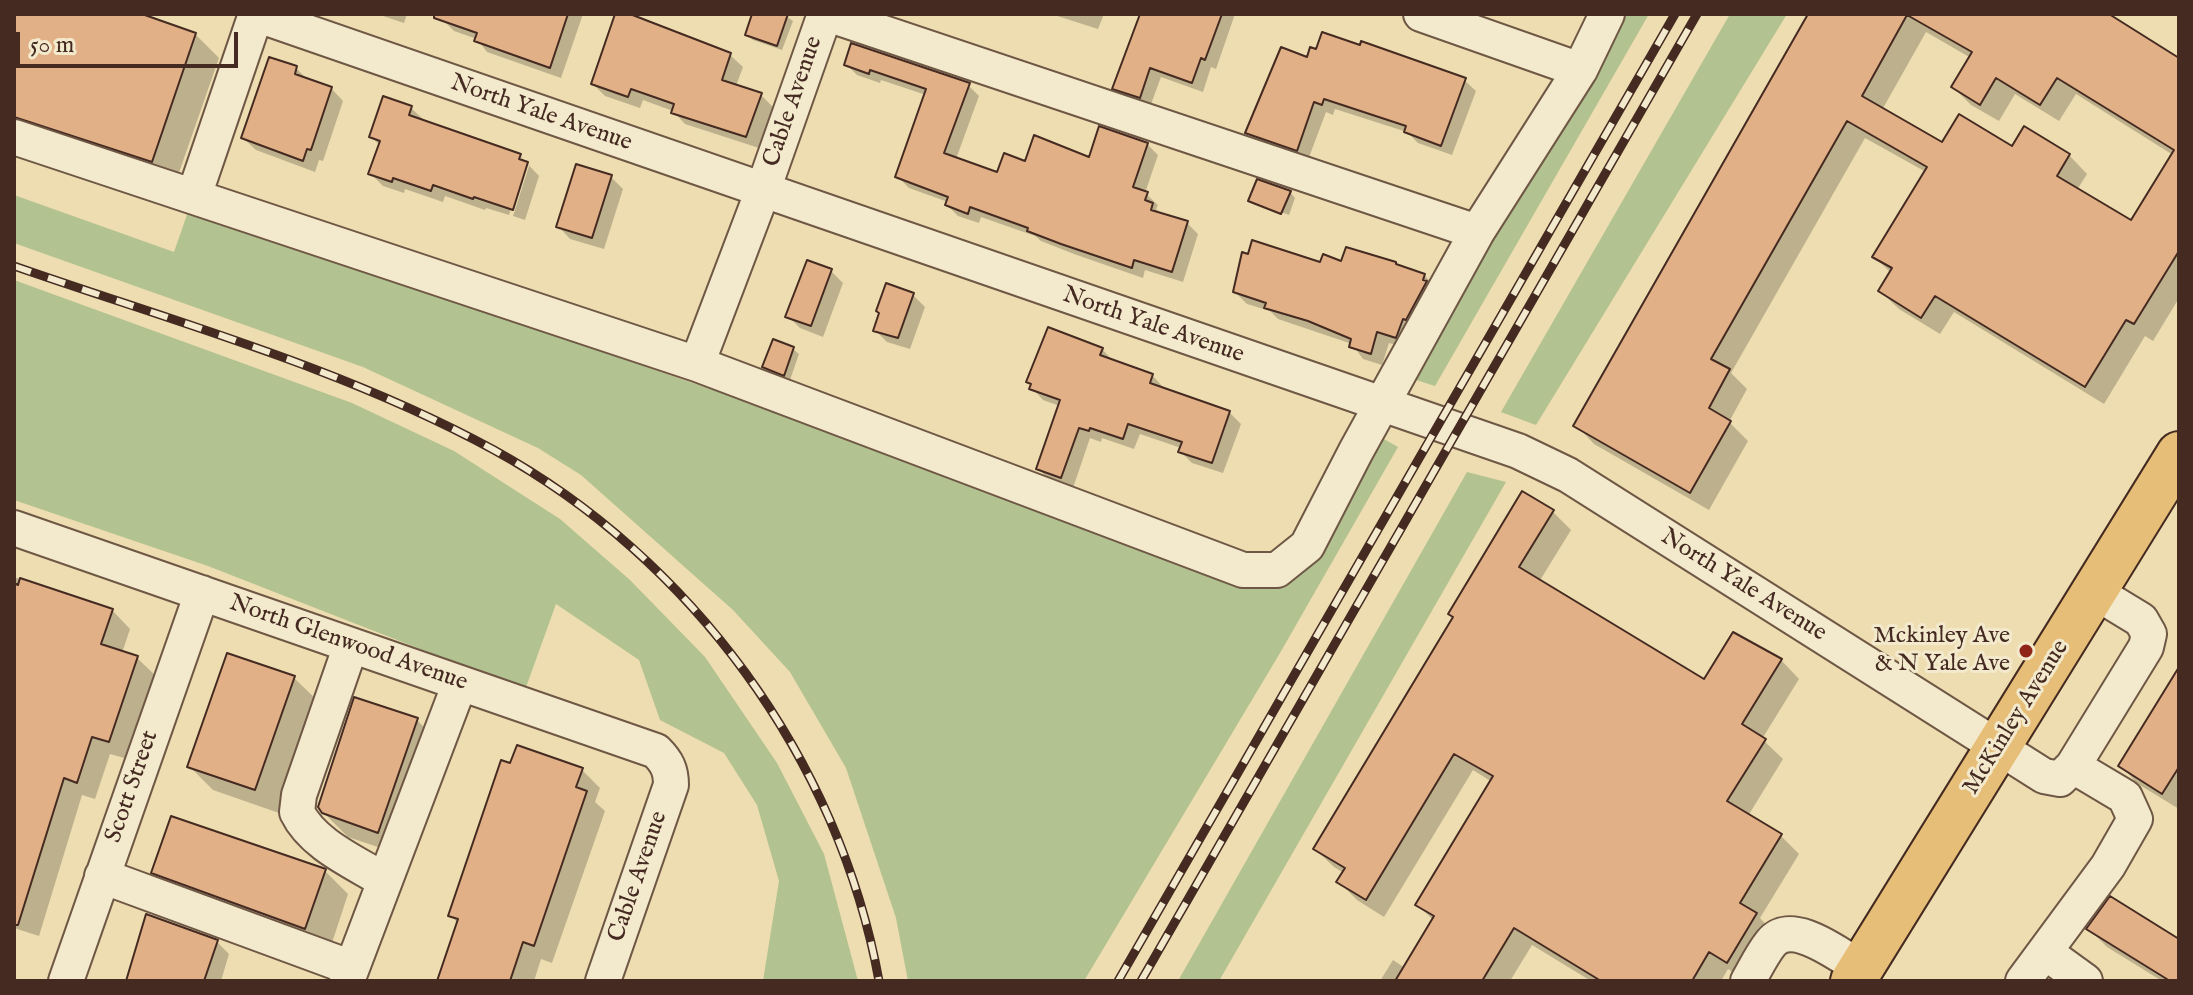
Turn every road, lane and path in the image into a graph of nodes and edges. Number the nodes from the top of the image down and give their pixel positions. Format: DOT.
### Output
graph roads {
  1 [pos="256,14"];
  2 [pos="826,14"];
  3 [pos="1421,14"];
  4 [pos="1607,14"];
  5 [pos="1580,70"];
  6 [pos="14,137"];
  7 [pos="763,190"];
  8 [pos="194,196"];
  9 [pos="1477,232"];
  10 [pos="697,364"];
  11 [pos="1384,403"];
  12 [pos="2179,454"];
  13 [pos="14,528"];
  14 [pos="2095,592"];
  15 [pos="202,593"];
  16 [pos="351,645"];
  17 [pos="460,683"];
  18 [pos="1999,747"];
  19 [pos="2073,766"];
  20 [pos="671,773"];
  21 [pos="102,876"];
  22 [pos="385,881"];
  23 [pos="2045,952"];
  24 [pos="350,975"];
  25 [pos="1857,975"];
  26 [pos="66,981"];
  27 [pos="603,981"];
  28 [pos="1748,981"];
  29 [pos="2023,981"];
  30 [pos="2085,981"];
  1 -- 7 [label="street, North Yale Avenue"];
  1 -- 8 [label="street"];
  2 -- 7 [label="street, Cable Avenue"];
  2 -- 9 [label="street"];
  3 -- 5 [label="street"];
  4 -- 5 [label="street"];
  5 -- 9 [label="street"];
  6 -- 8 [label="street"];
  7 -- 10 [label="street, Cable Avenue"];
  7 -- 11 [label="street, North Yale Avenue"];
  8 -- 10 [label="street"];
  9 -- 11 [label="street"];
  10 -- 11 [label="street"];
  11 -- 18 [label="street, North Yale Avenue"];
  12 -- 14 [label="main road, McKinley Avenue"];
  13 -- 15 [label="street, North Glenwood Avenue"];
  14 -- 18 [label="main road, McKinley Avenue"];
  14 -- 19 [label="street"];
  15 -- 16 [label="street, North Glenwood Avenue"];
  15 -- 21 [label="street, Scott Street"];
  16 -- 17 [label="street, North Glenwood Avenue"];
  16 -- 22 [label="street"];
  17 -- 20 [label="street, North Glenwood Avenue"];
  17 -- 22 [label="street"];
  18 -- 19 [label="street, North Yale Avenue"];
  18 -- 25 [label="main road, McKinley Avenue"];
  19 -- 23 [label="street"];
  20 -- 27 [label="street, Cable Avenue"];
  21 -- 24 [label="street"];
  21 -- 26 [label="street, Scott Street"];
  22 -- 24 [label="street"];
  23 -- 29 [label="street"];
  23 -- 30 [label="street"];
  25 -- 28 [label="street"];
}
